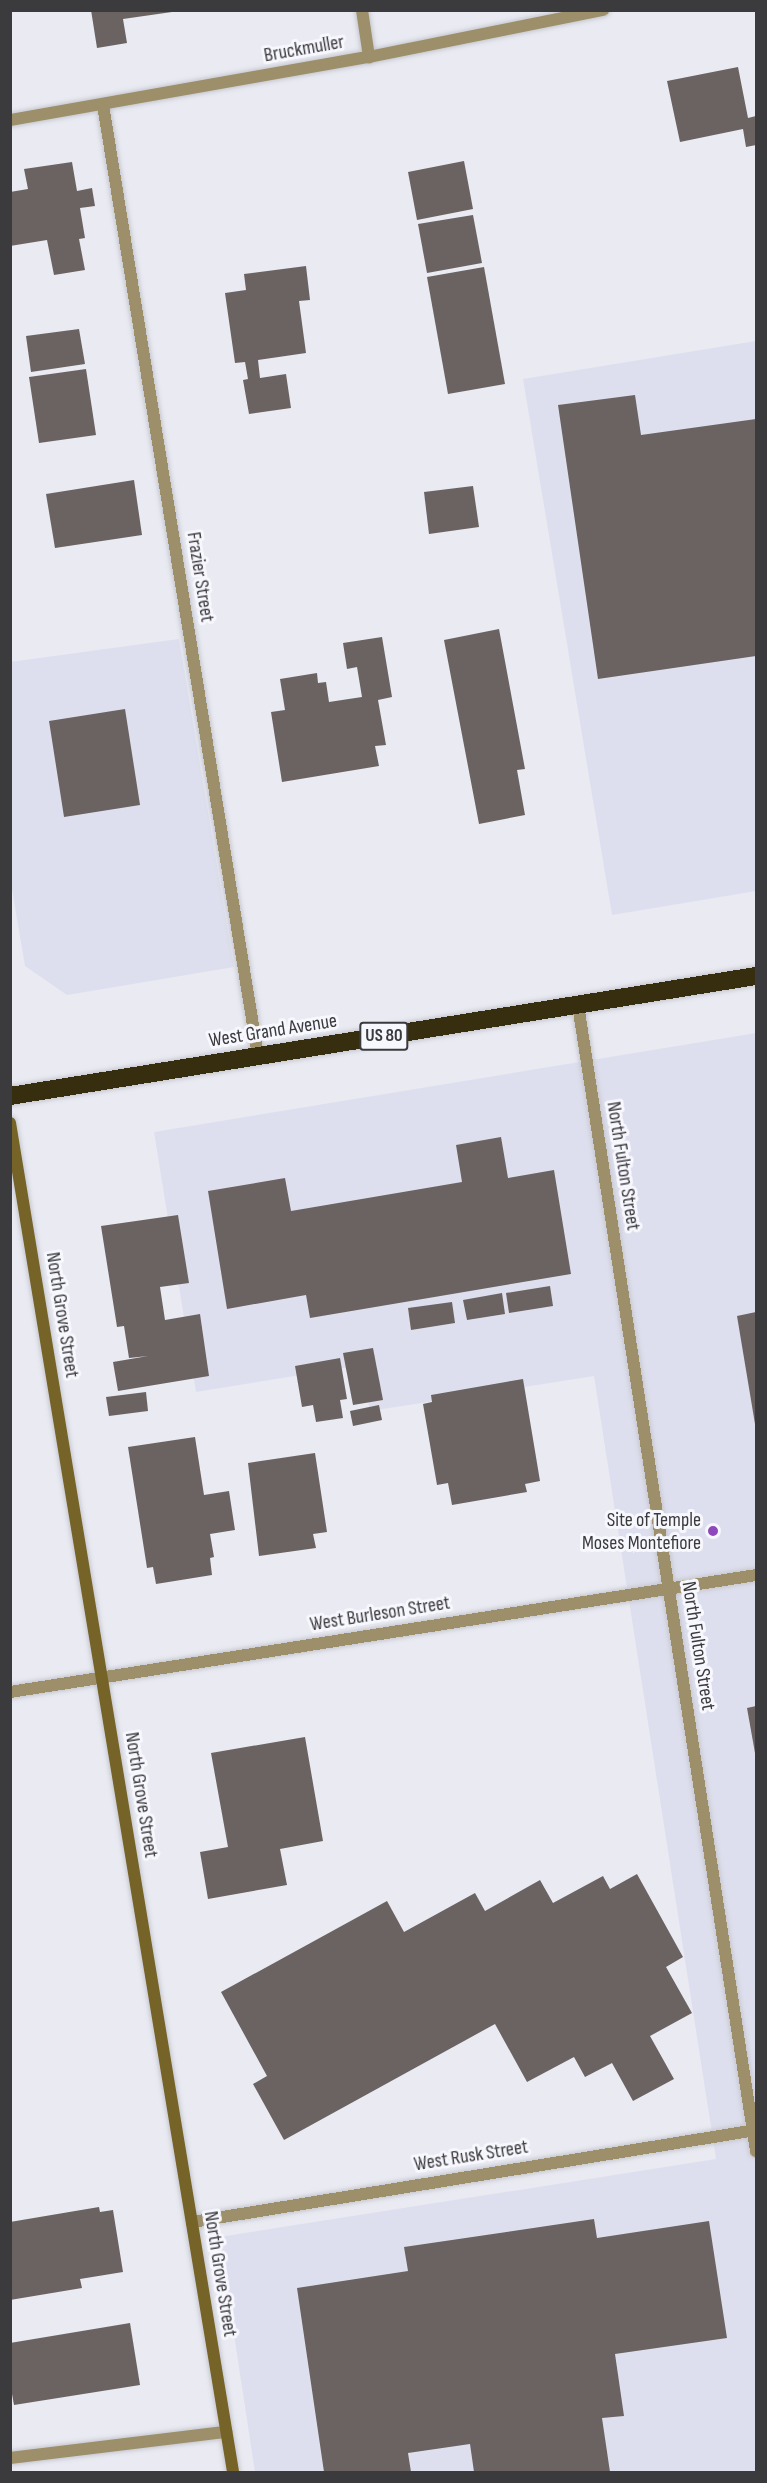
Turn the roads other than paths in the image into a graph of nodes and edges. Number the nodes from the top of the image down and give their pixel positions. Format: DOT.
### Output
graph roads {
  1 [pos="362,10"];
  2 [pos="603,10"];
  3 [pos="369,57"];
  4 [pos="103,105"];
  5 [pos="10,120"];
  6 [pos="756,975"];
  7 [pos="578,1005"];
  8 [pos="258,1056"];
  9 [pos="10,1096"];
  10 [pos="10,1123"];
  11 [pos="756,1575"];
  12 [pos="669,1588"];
  13 [pos="102,1677"];
  14 [pos="10,1692"];
  15 [pos="755,2130"];
  16 [pos="756,2151"];
  17 [pos="192,2222"];
  18 [pos="226,2432"];
  19 [pos="10,2458"];
  20 [pos="233,2472"];
  1 -- 3 [label="street"];
  2 -- 3 [label="street, Bruckmuller"];
  3 -- 4 [label="street, Bruckmuller"];
  4 -- 5 [label="street, Bruckmuller"];
  4 -- 8 [label="street, Frazier Street"];
  6 -- 7 [label="highway, West Grand Avenue / US 80"];
  7 -- 8 [label="highway, West Grand Avenue / US 80"];
  7 -- 12 [label="street, North Fulton Street"];
  8 -- 9 [label="highway, West Grand Avenue / US 80"];
  10 -- 13 [label="main road, North Grove Street"];
  11 -- 12 [label="street, West Burleson Street"];
  12 -- 13 [label="street, West Burleson Street"];
  12 -- 15 [label="street, North Fulton Street"];
  13 -- 14 [label="street, West Burleson Street"];
  13 -- 17 [label="main road, North Grove Street"];
  15 -- 16 [label="street, North Fulton Street"];
  15 -- 17 [label="street, West Rusk Street"];
  17 -- 18 [label="main road, North Grove Street"];
  18 -- 19 [label="street"];
  18 -- 20 [label="main road, North Grove Street"];
}
